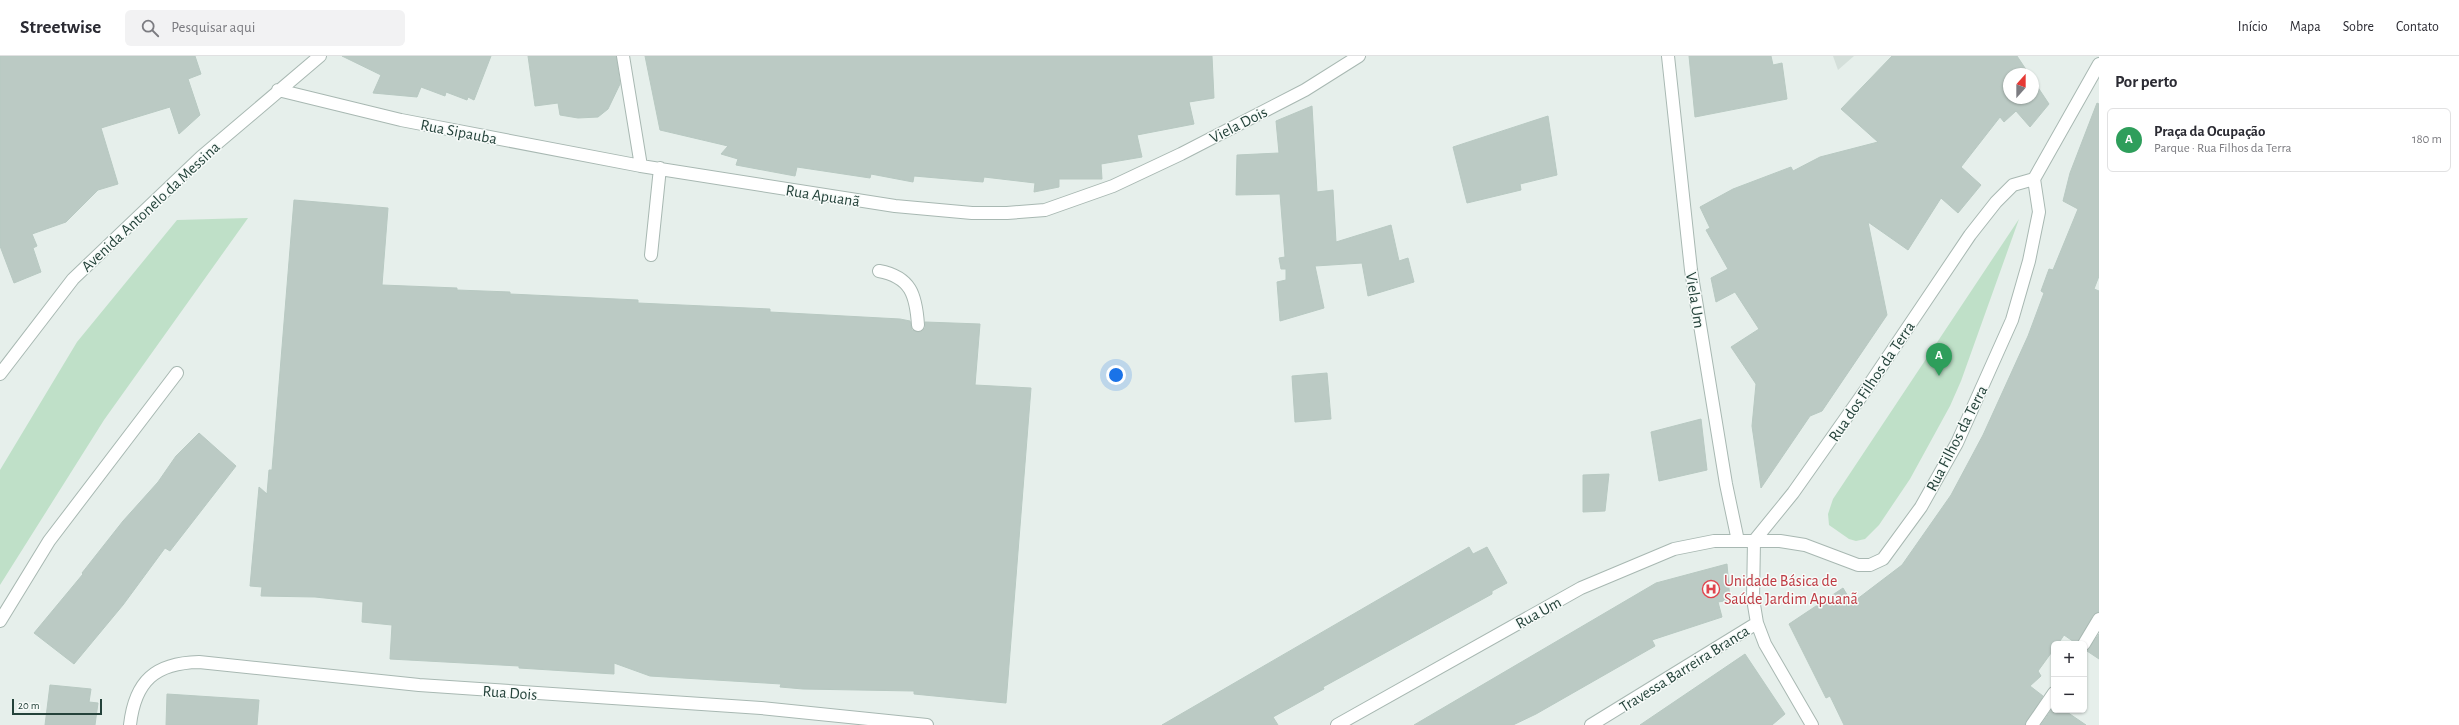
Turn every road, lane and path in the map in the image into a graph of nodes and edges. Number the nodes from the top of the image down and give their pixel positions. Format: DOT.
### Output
graph roads {
  1 [pos="320,56"];
  2 [pos="623,56"];
  3 [pos="1359,56"];
  4 [pos="1668,56"];
  5 [pos="2099,64"];
  6 [pos="278,90"];
  7 [pos="641,166"];
  8 [pos="660,168"];
  9 [pos="2034,179"];
  10 [pos="1113,186"];
  11 [pos="651,254"];
  12 [pos="879,271"];
  13 [pos="918,325"];
  14 [pos="177,373"];
  15 [pos="0,374"];
  16 [pos="1738,541"];
  17 [pos="1754,542"];
  18 [pos="2099,619"];
  19 [pos="0,621"];
  20 [pos="1757,623"];
  21 [pos="2086,641"];
  22 [pos="2051,697"];
  23 [pos="130,725"];
  24 [pos="927,725"];
  25 [pos="1337,725"];
  26 [pos="1591,725"];
  27 [pos="1812,725"];
  28 [pos="2032,725"];
  1 -- 6 [label="street, Avenida Antonelo da Messina"];
  2 -- 7 [label="street"];
  3 -- 10 [label="street, Viela Dois"];
  4 -- 16 [label="street, Viela Um"];
  5 -- 9 [label="street"];
  6 -- 7 [label="street, Rua Sipauba"];
  6 -- 15 [label="street, Avenida Antonelo da Messina"];
  7 -- 8 [label="street, Rua Apuanã"];
  8 -- 10 [label="street, Rua Apuanã"];
  8 -- 11 [label="street"];
  9 -- 17 [label="street, Rua dos Filhos da Terra"];
  9 -- 17 [label="street, Rua Filhos da Terra"];
  12 -- 13 [label="street"];
  14 -- 19 [label="street"];
  16 -- 17 [label="street, Rua Um"];
  16 -- 25 [label="street, Rua Um"];
  17 -- 20 [label="street"];
  18 -- 21 [label="street"];
  20 -- 26 [label="street, Travessa Barreira Branca"];
  20 -- 27 [label="street"];
  22 -- 28 [label="street"];
  23 -- 24 [label="street, Rua Dois"];
}
